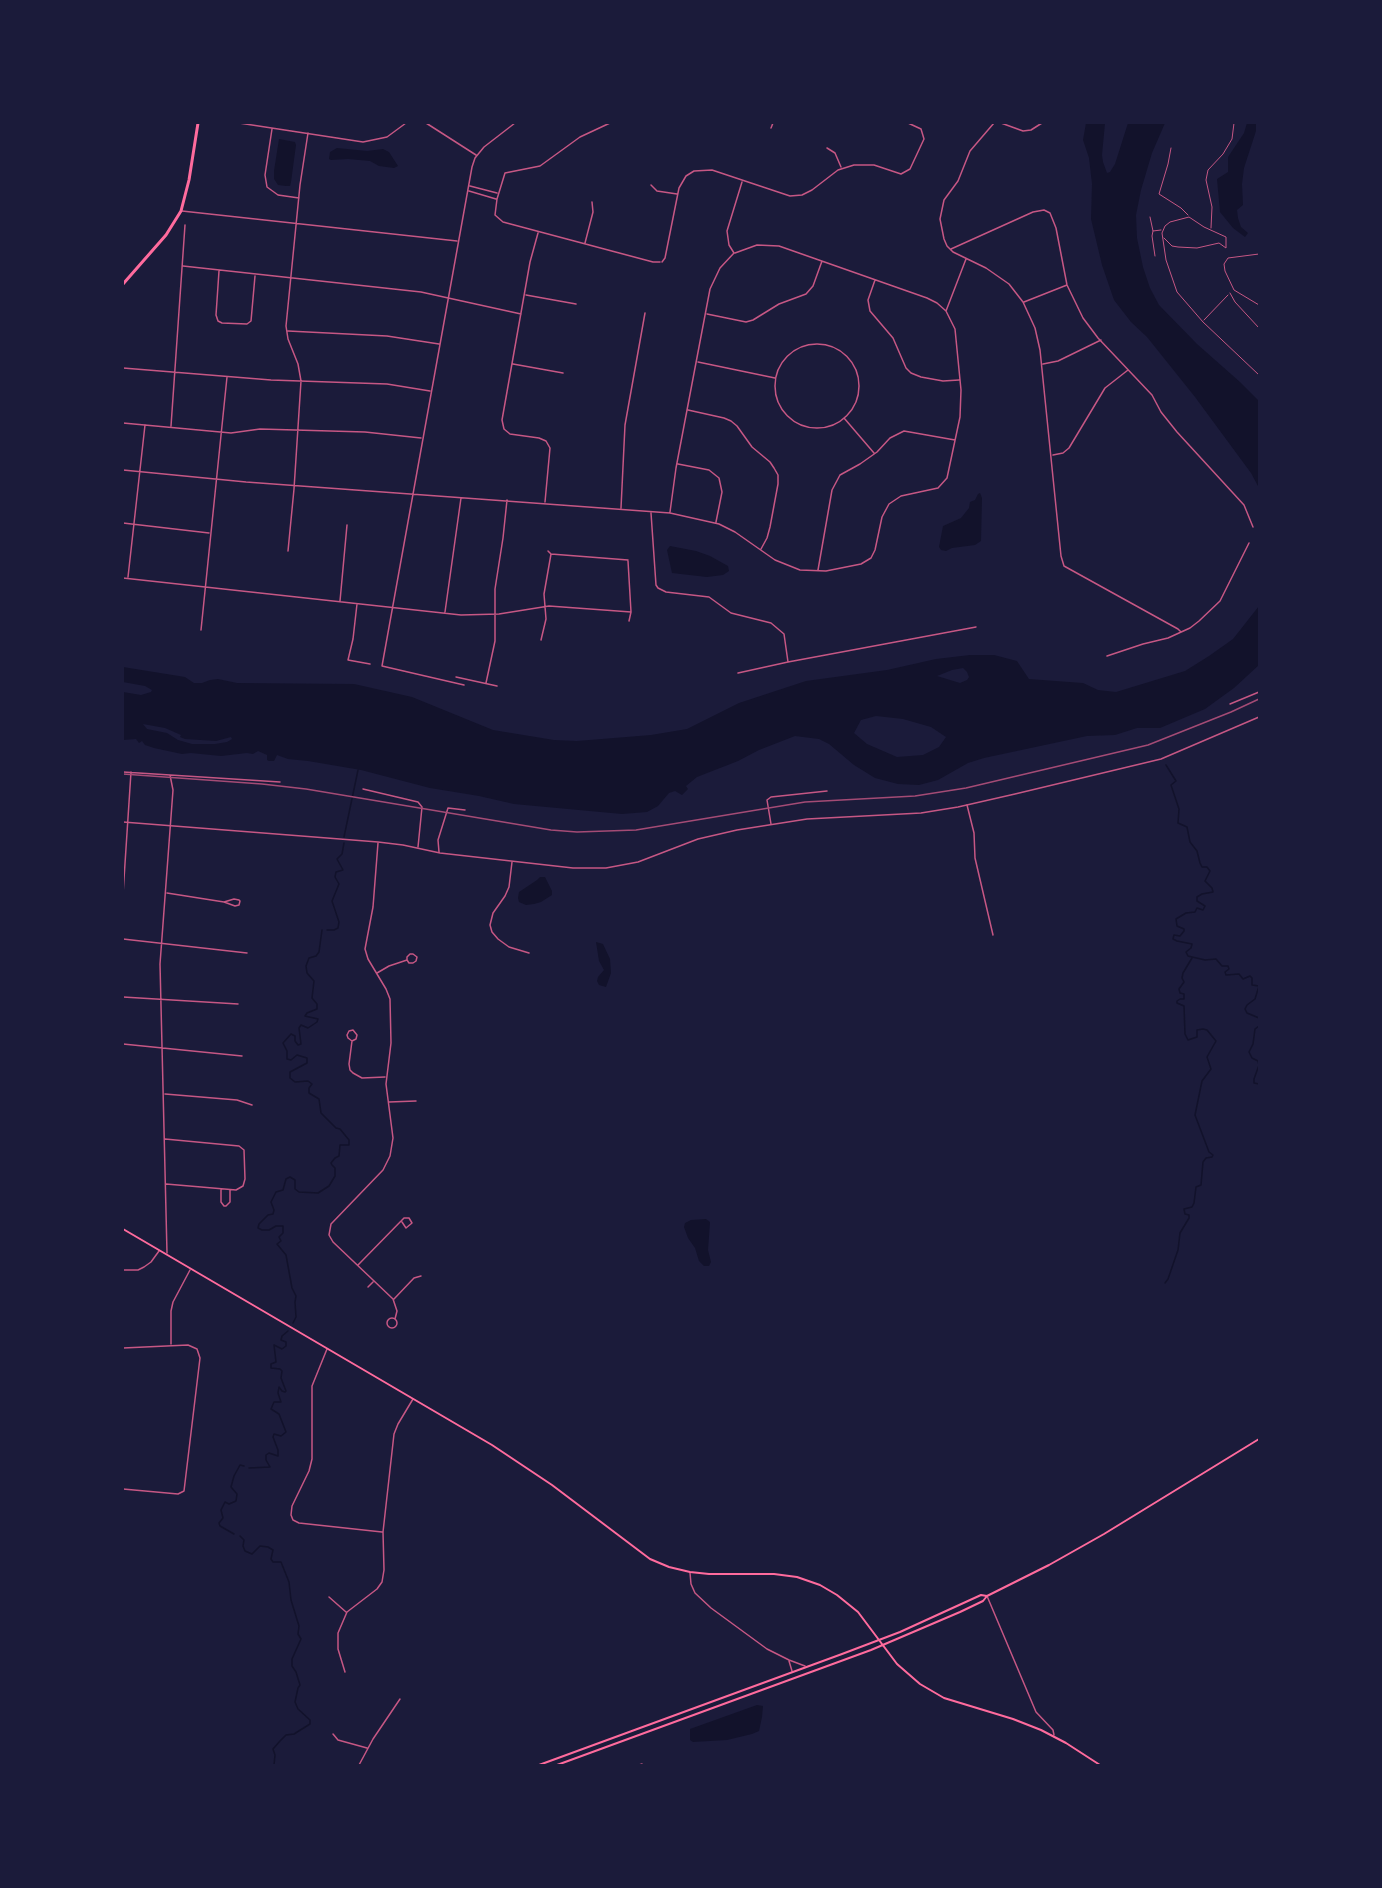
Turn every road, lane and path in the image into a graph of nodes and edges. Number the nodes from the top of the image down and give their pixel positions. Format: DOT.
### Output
graph roads {
  1 [pos="198,123"];
  2 [pos="239,123"];
  3 [pos="406,123"];
  4 [pos="426,123"];
  5 [pos="515,123"];
  6 [pos="610,123"];
  7 [pos="773,123"];
  8 [pos="908,123"];
  9 [pos="994,123"];
  10 [pos="1001,123"];
  11 [pos="1042,123"];
  12 [pos="1234,123"];
  13 [pos="272,128"];
  14 [pos="771,128"];
  15 [pos="308,134"];
  16 [pos="827,148"];
  17 [pos="1172,148"];
  18 [pos="477,155"];
  19 [pos="842,168"];
  20 [pos="742,181"];
  21 [pos="651,185"];
  22 [pos="469,186"];
  23 [pos="468,191"];
  24 [pos="498,194"];
  25 [pos="678,194"];
  26 [pos="300,198"];
  27 [pos="496,199"];
  28 [pos="592,202"];
  29 [pos="181,211"];
  30 [pos="1150,217"];
  31 [pos="1189,217"];
  32 [pos="298,224"];
  33 [pos="185,225"];
  34 [pos="1163,230"];
  35 [pos="1211,230"];
  36 [pos="1153,231"];
  37 [pos="538,232"];
  38 [pos="1164,238"];
  39 [pos="459,241"];
  40 [pos="584,244"];
  41 [pos="951,250"];
  42 [pos="734,253"];
  43 [pos="1259,254"];
  44 [pos="1155,256"];
  45 [pos="966,259"];
  46 [pos="822,261"];
  47 [pos="662,262"];
  48 [pos="664,265"];
  49 [pos="183,266"];
  50 [pos="219,270"];
  51 [pos="255,275"];
  52 [pos="291,279"];
  53 [pos="875,279"];
  54 [pos="123,284"];
  55 [pos="1066,285"];
  56 [pos="1234,290"];
  57 [pos="1230,293"];
  58 [pos="525,295"];
  59 [pos="448,297"];
  60 [pos="1023,302"];
  61 [pos="576,304"];
  62 [pos="1259,305"];
  63 [pos="946,311"];
  64 [pos="645,313"];
  65 [pos="521,314"];
  66 [pos="706,314"];
  67 [pos="1203,322"];
  68 [pos="1259,328"];
  69 [pos="286,330"];
  70 [pos="1101,340"];
  71 [pos="440,344"];
  72 [pos="697,362"];
  73 [pos="512,364"];
  74 [pos="1042,364"];
  75 [pos="123,368"];
  76 [pos="1129,370"];
  77 [pos="175,372"];
  78 [pos="563,373"];
  79 [pos="1259,375"];
  80 [pos="227,377"];
  81 [pos="776,378"];
  82 [pos="960,380"];
  83 [pos="301,381"];
  84 [pos="431,391"];
  85 [pos="687,410"];
  86 [pos="844,418"];
  87 [pos="123,423"];
  88 [pos="145,424"];
  89 [pos="171,427"];
  90 [pos="298,430"];
  91 [pos="221,432"];
  92 [pos="423,438"];
  93 [pos="955,440"];
  94 [pos="874,454"];
  95 [pos="1052,456"];
  96 [pos="677,464"];
  97 [pos="123,470"];
  98 [pos="140,472"];
  99 [pos="216,479"];
  100 [pos="295,485"];
  101 [pos="412,493"];
  102 [pos="461,497"];
  103 [pos="507,500"];
  104 [pos="545,503"];
  105 [pos="621,509"];
  106 [pos="651,512"];
  107 [pos="670,513"];
  108 [pos="716,522"];
  109 [pos="123,524"];
  110 [pos="135,525"];
  111 [pos="347,525"];
  112 [pos="1253,527"];
  113 [pos="210,533"];
  114 [pos="1249,543"];
  115 [pos="760,550"];
  116 [pos="288,551"];
  117 [pos="548,551"];
  118 [pos="551,554"];
  119 [pos="818,571"];
  120 [pos="123,578"];
  121 [pos="128,578"];
  122 [pos="205,588"];
  123 [pos="340,602"];
  124 [pos="357,604"];
  125 [pos="545,606"];
  126 [pos="392,607"];
  127 [pos="631,612"];
  128 [pos="445,613"];
  129 [pos="495,614"];
  130 [pos="629,621"];
  131 [pos="976,627"];
  132 [pos="201,630"];
  133 [pos="1181,632"];
  134 [pos="541,640"];
  135 [pos="1107,656"];
  136 [pos="788,662"];
  137 [pos="370,664"];
  138 [pos="738,673"];
  139 [pos="456,677"];
  140 [pos="486,683"];
  141 [pos="464,685"];
  142 [pos="497,686"];
  143 [pos="1259,692"];
  144 [pos="1230,704"];
  145 [pos="1259,717"];
  146 [pos="123,772"];
  147 [pos="131,772"];
  148 [pos="170,775"];
  149 [pos="280,782"];
  150 [pos="363,789"];
  151 [pos="827,791"];
  152 [pos="968,805"];
  153 [pos="465,810"];
  154 [pos="123,822"];
  155 [pos="128,822"];
  156 [pos="171,825"];
  157 [pos="771,825"];
  158 [pos="378,842"];
  159 [pos="418,848"];
  160 [pos="440,853"];
  161 [pos="512,861"];
  162 [pos="165,892"];
  163 [pos="123,894"];
  164 [pos="224,902"];
  165 [pos="993,935"];
  166 [pos="123,939"];
  167 [pos="161,944"];
  168 [pos="247,953"];
  169 [pos="529,953"];
  170 [pos="407,960"];
  171 [pos="377,973"];
  172 [pos="123,997"];
  173 [pos="161,1000"];
  174 [pos="238,1004"];
  175 [pos="352,1041"];
  176 [pos="123,1044"];
  177 [pos="163,1048"];
  178 [pos="242,1056"];
  179 [pos="387,1077"];
  180 [pos="164,1094"];
  181 [pos="416,1101"];
  182 [pos="388,1102"];
  183 [pos="252,1105"];
  184 [pos="165,1139"];
  185 [pos="165,1184"];
  186 [pos="221,1189"];
  187 [pos="230,1190"];
  188 [pos="402,1222"];
  189 [pos="123,1229"];
  190 [pos="159,1251"];
  191 [pos="167,1256"];
  192 [pos="358,1265"];
  193 [pos="190,1269"];
  194 [pos="123,1270"];
  195 [pos="421,1276"];
  196 [pos="373,1282"];
  197 [pos="368,1287"];
  198 [pos="393,1299"];
  199 [pos="395,1319"];
  200 [pos="171,1345"];
  201 [pos="123,1348"];
  202 [pos="328,1349"];
  203 [pos="413,1398"];
  204 [pos="1259,1439"];
  205 [pos="123,1489"];
  206 [pos="383,1532"];
  207 [pos="690,1572"];
  208 [pos="987,1596"];
  209 [pos="329,1597"];
  210 [pos="347,1612"];
  211 [pos="880,1640"];
  212 [pos="883,1645"];
  213 [pos="789,1660"];
  214 [pos="807,1667"];
  215 [pos="345,1672"];
  216 [pos="792,1673"];
  217 [pos="400,1699"];
  218 [pos="333,1734"];
  219 [pos="1054,1736"];
  220 [pos="368,1748"];
  221 [pos="550,1761"];
  222 [pos="359,1765"];
  223 [pos="539,1765"];
  224 [pos="552,1765"];
  225 [pos="557,1765"];
  226 [pos="1100,1765"];
  1 -- 29 [label="highway"];
  2 -- 13 [label="street"];
  3 -- 15 [label="street"];
  4 -- 18 [label="street"];
  5 -- 18 [label="street"];
  6 -- 24 [label="street"];
  7 -- 14 [label="street"];
  8 -- 19 [label="street"];
  9 -- 41 [label="street"];
  10 -- 11 [label="street"];
  12 -- 35 [label="lane"];
  13 -- 15 [label="street"];
  13 -- 26 [label="street"];
  15 -- 26 [label="street"];
  16 -- 19 [label="street"];
  17 -- 31 [label="lane"];
  18 -- 22 [label="street"];
  19 -- 20 [label="street"];
  20 -- 25 [label="street"];
  20 -- 42 [label="street"];
  21 -- 25 [label="street"];
  22 -- 23 [label="street"];
  22 -- 24 [label="street"];
  23 -- 27 [label="street"];
  23 -- 39 [label="street"];
  24 -- 27 [label="street"];
  25 -- 47 [label="street"];
  26 -- 32 [label="street"];
  27 -- 37 [label="street"];
  28 -- 40 [label="street"];
  29 -- 32 [label="street"];
  29 -- 54 [label="highway"];
  30 -- 36 [label="lane"];
  31 -- 34 [label="lane"];
  31 -- 35 [label="lane"];
  32 -- 39 [label="street"];
  32 -- 52 [label="street"];
  33 -- 49 [label="street"];
  34 -- 36 [label="lane"];
  34 -- 38 [label="lane"];
  35 -- 38 [label="lane"];
  36 -- 44 [label="lane"];
  37 -- 40 [label="street"];
  37 -- 58 [label="street"];
  38 -- 67 [label="lane"];
  39 -- 59 [label="street"];
  40 -- 47 [label="street"];
  41 -- 45 [label="street"];
  41 -- 55 [label="street"];
  42 -- 46 [label="street"];
  42 -- 66 [label="street"];
  43 -- 56 [label="lane"];
  45 -- 60 [label="street"];
  45 -- 63 [label="street"];
  46 -- 53 [label="street"];
  46 -- 66 [label="street"];
  47 -- 48 [label="street"];
  49 -- 50 [label="street"];
  49 -- 77 [label="street"];
  50 -- 51 [label="street"];
  50 -- 51 [label="street"];
  51 -- 52 [label="street"];
  52 -- 59 [label="street"];
  52 -- 69 [label="street"];
  53 -- 63 [label="street"];
  53 -- 82 [label="street"];
  55 -- 60 [label="street"];
  55 -- 70 [label="street"];
  56 -- 57 [label="lane"];
  56 -- 62 [label="lane"];
  57 -- 67 [label="lane"];
  57 -- 68 [label="lane"];
  58 -- 61 [label="street"];
  58 -- 65 [label="street"];
  59 -- 65 [label="street"];
  59 -- 71 [label="street"];
  60 -- 74 [label="street"];
  63 -- 82 [label="street"];
  64 -- 105 [label="street"];
  65 -- 73 [label="street"];
  66 -- 72 [label="street"];
  67 -- 79 [label="lane"];
  69 -- 71 [label="street"];
  69 -- 83 [label="street"];
  70 -- 74 [label="street"];
  70 -- 76 [label="street"];
  71 -- 84 [label="street"];
  72 -- 81 [label="street"];
  72 -- 85 [label="street"];
  73 -- 78 [label="street"];
  73 -- 104 [label="street"];
  74 -- 95 [label="street"];
  75 -- 77 [label="street"];
  76 -- 95 [label="street"];
  76 -- 112 [label="street"];
  77 -- 80 [label="street"];
  77 -- 89 [label="street"];
  80 -- 83 [label="street"];
  80 -- 91 [label="street"];
  81 -- 86 [label="street"];
  81 -- 86 [label="street"];
  82 -- 93 [label="street"];
  83 -- 84 [label="street"];
  83 -- 90 [label="street"];
  84 -- 92 [label="street"];
  85 -- 96 [label="street"];
  85 -- 115 [label="street"];
  86 -- 94 [label="street"];
  87 -- 88 [label="street"];
  88 -- 89 [label="street"];
  88 -- 98 [label="street"];
  89 -- 91 [label="street"];
  90 -- 91 [label="street"];
  90 -- 92 [label="street"];
  90 -- 100 [label="street"];
  91 -- 99 [label="street"];
  92 -- 101 [label="street"];
  93 -- 94 [label="street"];
  93 -- 119 [label="street"];
  94 -- 119 [label="street"];
  95 -- 133 [label="street"];
  96 -- 107 [label="street"];
  96 -- 108 [label="street"];
  97 -- 98 [label="street"];
  98 -- 99 [label="street"];
  98 -- 110 [label="street"];
  99 -- 100 [label="street"];
  99 -- 113 [label="street"];
  100 -- 101 [label="street"];
  100 -- 116 [label="street"];
  101 -- 102 [label="street"];
  101 -- 126 [label="street"];
  102 -- 103 [label="street"];
  102 -- 128 [label="street"];
  103 -- 104 [label="street"];
  103 -- 129 [label="street"];
  104 -- 105 [label="street"];
  105 -- 106 [label="street"];
  106 -- 107 [label="street"];
  106 -- 136 [label="street"];
  107 -- 108 [label="street"];
  108 -- 115 [label="street"];
  109 -- 110 [label="street"];
  110 -- 113 [label="street"];
  110 -- 121 [label="street"];
  111 -- 123 [label="street"];
  113 -- 122 [label="street"];
  114 -- 133 [label="street"];
  115 -- 119 [label="street"];
  117 -- 118 [label="street"];
  118 -- 125 [label="street"];
  118 -- 127 [label="street"];
  120 -- 121 [label="street"];
  121 -- 122 [label="street"];
  122 -- 123 [label="street"];
  122 -- 132 [label="street"];
  123 -- 124 [label="street"];
  124 -- 126 [label="street"];
  124 -- 137 [label="street"];
  125 -- 127 [label="street"];
  125 -- 129 [label="street"];
  125 -- 134 [label="street"];
  126 -- 128 [label="street"];
  126 -- 141 [label="street"];
  127 -- 130 [label="street"];
  128 -- 129 [label="street"];
  129 -- 140 [label="street"];
  131 -- 136 [label="street"];
  133 -- 135 [label="street"];
  136 -- 138 [label="street"];
  139 -- 140 [label="street"];
  140 -- 142 [label="street"];
  143 -- 144 [label="street"];
  145 -- 152 [label="street"];
  146 -- 147 [label="street"];
  147 -- 148 [label="street"];
  147 -- 155 [label="street"];
  148 -- 149 [label="street"];
  148 -- 156 [label="street"];
  150 -- 159 [label="street"];
  151 -- 157 [label="street"];
  152 -- 157 [label="street"];
  152 -- 165 [label="street"];
  153 -- 160 [label="street"];
  154 -- 155 [label="street"];
  155 -- 156 [label="street"];
  155 -- 163 [label="street"];
  156 -- 158 [label="street"];
  156 -- 162 [label="street"];
  157 -- 161 [label="street"];
  158 -- 159 [label="street"];
  158 -- 171 [label="street"];
  159 -- 160 [label="street"];
  160 -- 161 [label="street"];
  161 -- 169 [label="street"];
  162 -- 164 [label="street"];
  162 -- 167 [label="street"];
  166 -- 167 [label="street"];
  167 -- 168 [label="street"];
  167 -- 173 [label="street"];
  170 -- 171 [label="street"];
  171 -- 179 [label="street"];
  172 -- 173 [label="street"];
  173 -- 174 [label="street"];
  173 -- 177 [label="street"];
  175 -- 179 [label="street"];
  176 -- 177 [label="street"];
  177 -- 178 [label="street"];
  177 -- 180 [label="street"];
  179 -- 182 [label="street"];
  180 -- 183 [label="street"];
  180 -- 184 [label="street"];
  181 -- 182 [label="street"];
  182 -- 192 [label="street"];
  184 -- 185 [label="street"];
  184 -- 187 [label="street"];
  185 -- 186 [label="street"];
  185 -- 191 [label="street"];
  186 -- 187 [label="street"];
  186 -- 187 [label="street"];
  188 -- 192 [label="street"];
  189 -- 190 [label="main road"];
  190 -- 191 [label="main road"];
  190 -- 194 [label="street"];
  191 -- 193 [label="main road"];
  192 -- 196 [label="street"];
  193 -- 200 [label="street"];
  193 -- 202 [label="main road"];
  195 -- 198 [label="street"];
  196 -- 197 [label="street"];
  196 -- 198 [label="street"];
  198 -- 199 [label="street"];
  200 -- 201 [label="street"];
  200 -- 205 [label="street"];
  202 -- 203 [label="main road"];
  202 -- 206 [label="street"];
  203 -- 206 [label="street"];
  203 -- 207 [label="main road"];
  204 -- 208 [label="main road"];
  206 -- 210 [label="street"];
  207 -- 211 [label="main road"];
  207 -- 213 [label="street"];
  208 -- 211 [label="main road"];
  208 -- 212 [label="main road"];
  208 -- 219 [label="street"];
  209 -- 210 [label="street"];
  210 -- 215 [label="street"];
  211 -- 212 [label="main road"];
  211 -- 214 [label="main road"];
  212 -- 219 [label="main road"];
  212 -- 225 [label="main road"];
  213 -- 214 [label="street"];
  213 -- 216 [label="street"];
  214 -- 216 [label="main road"];
  216 -- 221 [label="main road"];
  217 -- 220 [label="street"];
  218 -- 220 [label="street"];
  219 -- 226 [label="main road"];
  220 -- 222 [label="street"];
  221 -- 223 [label="main road"];
  221 -- 224 [label="street"];
}
